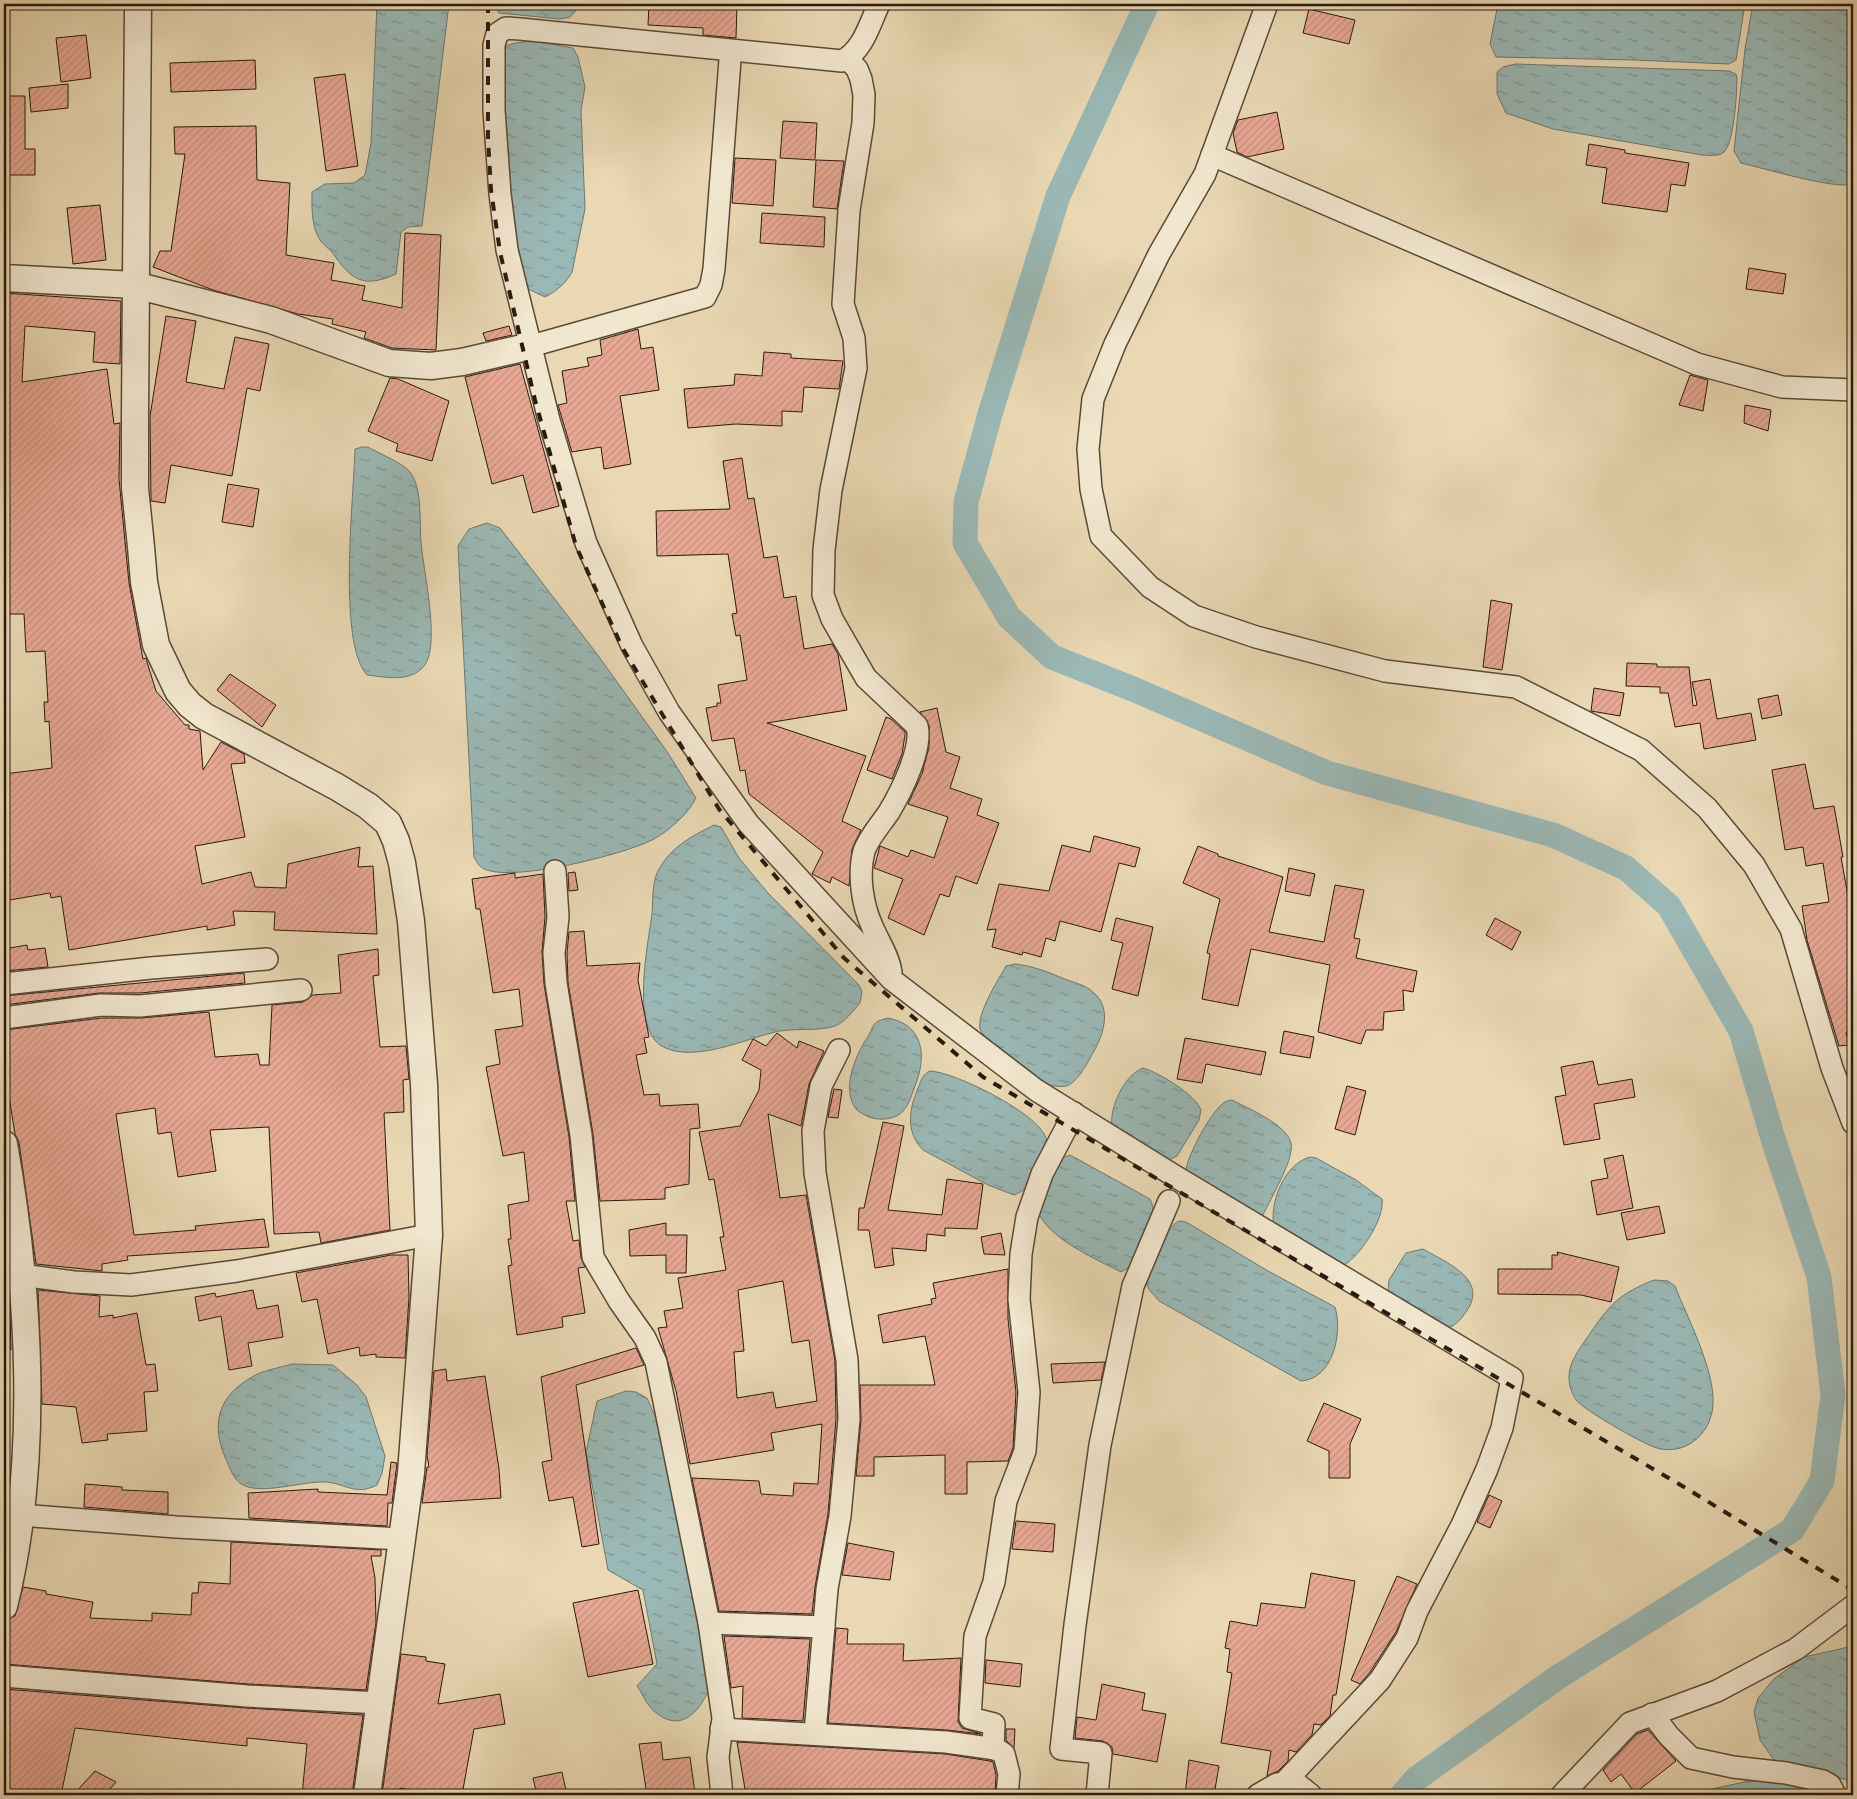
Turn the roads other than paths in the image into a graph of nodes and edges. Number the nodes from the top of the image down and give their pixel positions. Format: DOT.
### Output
graph roads {
  1 [pos="138,4"];
  2 [pos="879,4"];
  3 [pos="1266,4"];
  4 [pos="847,58"];
  5 [pos="730,60"];
  6 [pos="1212,155"];
  7 [pos="4,278"];
  8 [pos="135,286"];
  9 [pos="531,346"];
  10 [pos="1853,390"];
  11 [pos="555,872"];
  12 [pos="267,959"];
  13 [pos="891,979"];
  14 [pos="4,984"];
  15 [pos="300,990"];
  16 [pos="4,1018"];
  17 [pos="839,1050"];
  18 [pos="1074,1113"];
  19 [pos="1853,1123"];
  20 [pos="4,1144"];
  21 [pos="1169,1201"];
  22 [pos="429,1235"];
  23 [pos="21,1275"];
  24 [pos="20,1515"];
  25 [pos="402,1539"];
  26 [pos="4,1601"];
  27 [pos="1853,1606"];
  28 [pos="709,1623"];
  29 [pos="824,1627"];
  30 [pos="4,1676"];
  31 [pos="379,1703"];
  32 [pos="1652,1714"];
  33 [pos="721,1729"];
  34 [pos="815,1733"];
  35 [pos="993,1749"];
  36 [pos="1297,1787"];
  37 [pos="367,1795"];
  38 [pos="722,1795"];
  39 [pos="1008,1795"];
  40 [pos="1097,1795"];
  41 [pos="1258,1795"];
  42 [pos="1562,1795"];
  43 [pos="1835,1795"];
  1 -- 8 [label="street"];
  2 -- 4 [label="street"];
  3 -- 6 [label="street"];
  4 -- 9 [label="street"];
  4 -- 13 [label="street"];
  5 -- 9 [label="street"];
  6 -- 10 [label="street"];
  6 -- 19 [label="street"];
  7 -- 8 [label="street"];
  8 -- 9 [label="street"];
  8 -- 22 [label="street"];
  9 -- 13 [label="street"];
  11 -- 28 [label="street"];
  12 -- 14 [label="street"];
  13 -- 18 [label="street"];
  15 -- 16 [label="street"];
  17 -- 29 [label="street"];
  18 -- 35 [label="street"];
  18 -- 36 [label="street"];
  20 -- 23 [label="street"];
  21 -- 40 [label="street"];
  22 -- 23 [label="street"];
  22 -- 25 [label="street"];
  23 -- 24 [label="street"];
  24 -- 25 [label="street"];
  24 -- 26 [label="street"];
  25 -- 31 [label="street"];
  27 -- 32 [label="street"];
  28 -- 29 [label="street"];
  28 -- 33 [label="street"];
  29 -- 34 [label="street"];
  30 -- 31 [label="street"];
  31 -- 37 [label="street"];
  32 -- 42 [label="street"];
  32 -- 43 [label="street"];
  33 -- 34 [label="street"];
  33 -- 38 [label="street"];
  34 -- 35 [label="street"];
  35 -- 39 [label="street"];
  36 -- 41 [label="street"];
}
